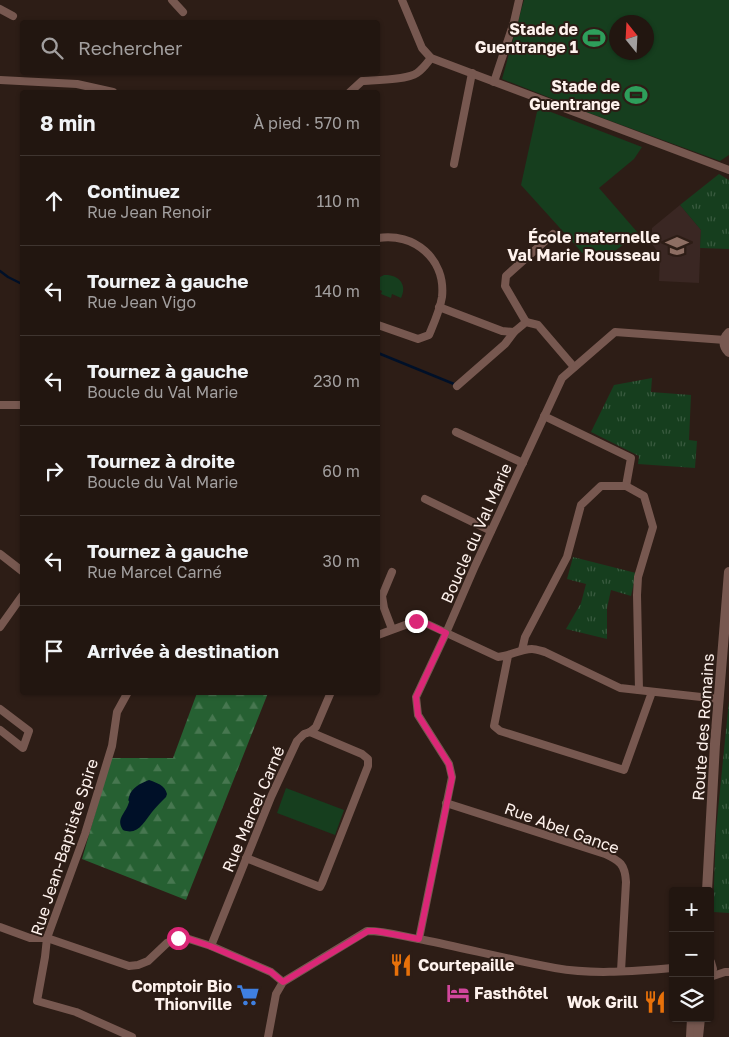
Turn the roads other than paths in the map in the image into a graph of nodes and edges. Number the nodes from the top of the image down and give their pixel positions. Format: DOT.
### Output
graph roads {
  1 [pos="172,0"];
  2 [pos="402,0"];
  3 [pos="519,0"];
  4 [pos="0,9"];
  5 [pos="183,12"];
  6 [pos="13,16"];
  7 [pos="431,58"];
  8 [pos="472,73"];
  9 [pos="0,80"];
  10 [pos="494,82"];
  11 [pos="104,90"];
  12 [pos="352,90"];
  13 [pos="454,164"];
  14 [pos="729,170"];
  15 [pos="553,234"];
  16 [pos="380,238"];
  17 [pos="440,308"];
  18 [pos="526,322"];
  19 [pos="380,326"];
  20 [pos="514,332"];
  21 [pos="727,337"];
  22 [pos="729,352"];
  23 [pos="574,367"];
  24 [pos="457,386"];
  25 [pos="0,405"];
  26 [pos="20,405"];
  27 [pos="544,416"];
  28 [pos="456,432"];
  29 [pos="522,463"];
  30 [pos="626,486"];
  31 [pos="425,499"];
  32 [pos="491,531"];
  33 [pos="0,554"];
  34 [pos="20,569"];
  35 [pos="392,572"];
  36 [pos="729,572"];
  37 [pos="20,599"];
  38 [pos="0,626"];
  39 [pos="392,629"];
  40 [pos="446,633"];
  41 [pos="380,634"];
  42 [pos="522,650"];
  43 [pos="508,656"];
  44 [pos="639,690"];
  45 [pos="652,692"];
  46 [pos="126,695"];
  47 [pos="329,695"];
  48 [pos="719,699"];
  49 [pos="0,710"];
  50 [pos="0,730"];
  51 [pos="310,732"];
  52 [pos="446,803"];
  53 [pos="246,858"];
  54 [pos="707,887"];
  55 [pos="0,927"];
  56 [pos="46,938"];
  57 [pos="419,939"];
  58 [pos="210,946"];
  59 [pos="714,965"];
  60 [pos="669,968"];
  61 [pos="620,971"];
  62 [pos="727,972"];
  63 [pos="714,975"];
  64 [pos="283,982"];
  65 [pos="692,1022"];
  66 [pos="700,1022"];
  67 [pos="132,1037"];
  68 [pos="268,1037"];
  69 [pos="691,1037"];
  70 [pos="698,1037"];
  1 -- 5 [label="street"];
  2 -- 7 [label="street"];
  3 -- 10 [label="street"];
  4 -- 6 [label="street"];
  7 -- 8 [label="street"];
  7 -- 12 [label="street"];
  8 -- 10 [label="street"];
  8 -- 13 [label="street"];
  9 -- 11 [label="street"];
  10 -- 14 [label="street"];
  15 -- 18 [label="street"];
  16 -- 17 [label="street"];
  17 -- 19 [label="street"];
  17 -- 20 [label="street"];
  18 -- 20 [label="street"];
  18 -- 23 [label="street"];
  20 -- 24 [label="street"];
  21 -- 22 [label="street"];
  21 -- 23 [label="street, Boucle du Val Marie"];
  23 -- 27 [label="street, Boucle du Val Marie"];
  25 -- 26 [label="street"];
  27 -- 29 [label="street, Boucle du Val Marie"];
  27 -- 30 [label="street"];
  28 -- 29 [label="street"];
  29 -- 32 [label="street, Boucle du Val Marie"];
  30 -- 42 [label="street"];
  30 -- 44 [label="street"];
  31 -- 32 [label="street"];
  32 -- 40 [label="street, Boucle du Val Marie"];
  33 -- 34 [label="street"];
  35 -- 39 [label="street"];
  36 -- 48 [label="street, Route des Romains"];
  37 -- 38 [label="street"];
  39 -- 40 [label="street"];
  39 -- 41 [label="street"];
  40 -- 43 [label="street"];
  40 -- 52 [label="street, Boucle du Val Marie"];
  42 -- 43 [label="street"];
  42 -- 44 [label="street"];
  43 -- 45 [label="street"];
  44 -- 45 [label="street"];
  45 -- 48 [label="street"];
  46 -- 56 [label="street, Rue Jean-Baptiste Spire"];
  47 -- 51 [label="street, Rue Marcel Carné"];
  48 -- 54 [label="street, Route des Romains"];
  49 -- 50 [label="street"];
  51 -- 53 [label="street, Rue Marcel Carné"];
  51 -- 53 [label="street"];
  52 -- 57 [label="street, Boucle du Val Marie"];
  52 -- 61 [label="street, Rue Abel Gance"];
  53 -- 58 [label="street, Rue Marcel Carné"];
  55 -- 56 [label="street"];
  56 -- 58 [label="street"];
  56 -- 67 [label="street, Rue Jean-Baptiste Spire"];
  57 -- 61 [label="street"];
  57 -- 64 [label="street"];
  58 -- 64 [label="street"];
  59 -- 62 [label="street"];
  60 -- 61 [label="street"];
  62 -- 63 [label="street"];
  64 -- 68 [label="street"];
  65 -- 69 [label="street"];
  66 -- 70 [label="street"];
}
